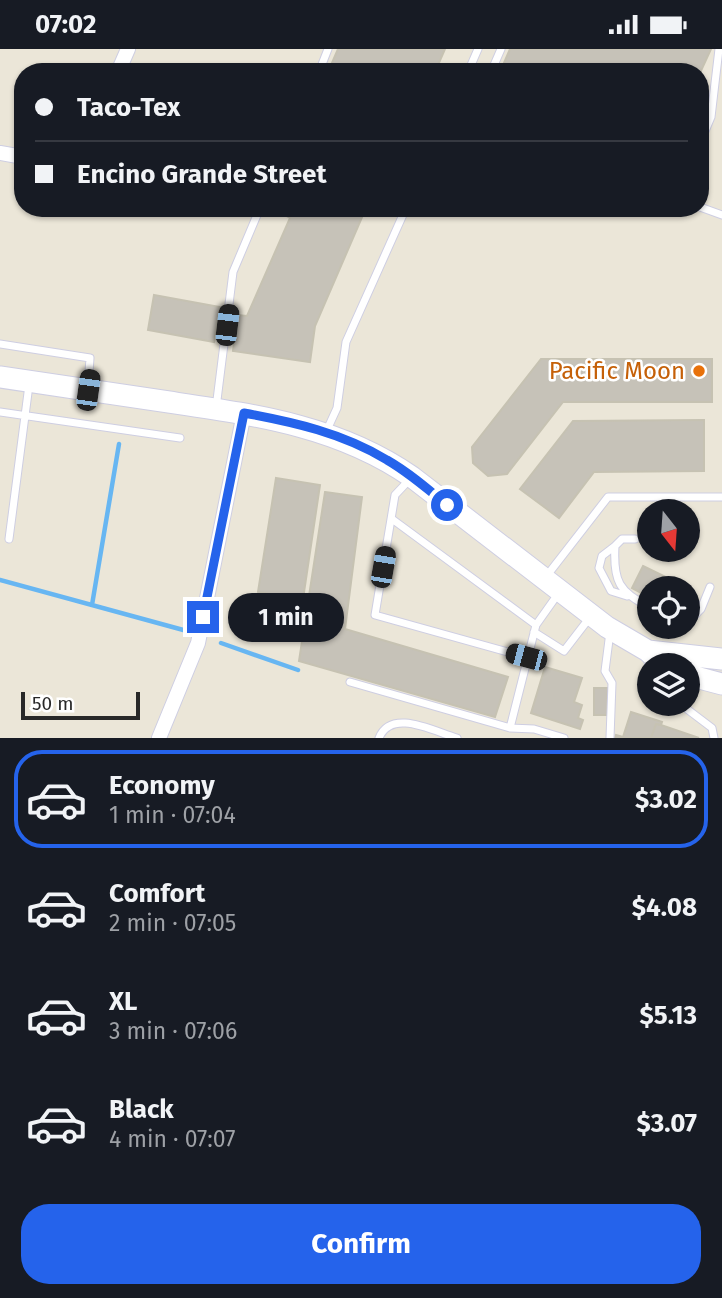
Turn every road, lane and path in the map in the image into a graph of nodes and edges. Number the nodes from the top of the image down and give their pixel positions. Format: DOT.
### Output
graph roads {
  1 [pos="719,49"];
  2 [pos="709,122"];
  3 [pos="257,217"];
  4 [pos="402,217"];
  5 [pos="0,344"];
  6 [pos="0,377"];
  7 [pos="29,381"];
  8 [pos="88,390"];
  9 [pos="216,409"];
  10 [pos="0,412"];
  11 [pos="244,413"];
  12 [pos="25,415"];
  13 [pos="326,432"];
  14 [pos="180,438"];
  15 [pos="412,477"];
  16 [pos="722,497"];
  17 [pos="392,519"];
  18 [pos="635,538"];
  19 [pos="9,539"];
  20 [pos="615,546"];
  21 [pos="552,585"];
  22 [pos="710,587"];
  23 [pos="627,596"];
  24 [pos="637,601"];
  25 [pos="700,610"];
  26 [pos="592,615"];
  27 [pos="535,629"];
  28 [pos="611,629"];
  29 [pos="722,644"];
  30 [pos="647,653"];
  31 [pos="526,657"];
  32 [pos="722,659"];
  33 [pos="701,673"];
  34 [pos="350,682"];
  35 [pos="722,692"];
  36 [pos="696,716"];
  37 [pos="510,728"];
  38 [pos="164,736"];
  39 [pos="379,738"];
  40 [pos="457,738"];
  41 [pos="564,738"];
  42 [pos="610,738"];
  43 [pos="714,738"];
  1 -- 2 [label="lane"];
  3 -- 9 [label="lane"];
  4 -- 13 [label="lane"];
  5 -- 8 [label="lane"];
  6 -- 7 [label="street"];
  7 -- 8 [label="street"];
  7 -- 12 [label="lane"];
  8 -- 9 [label="street"];
  9 -- 11 [label="street"];
  10 -- 12 [label="lane"];
  11 -- 13 [label="street"];
  11 -- 38 [label="street"];
  12 -- 14 [label="lane"];
  12 -- 19 [label="lane"];
  13 -- 15 [label="street"];
  15 -- 17 [label="lane"];
  15 -- 21 [label="street"];
  16 -- 21 [label="lane"];
  17 -- 27 [label="lane"];
  17 -- 31 [label="lane"];
  18 -- 20 [label="lane"];
  20 -- 23 [label="lane"];
  20 -- 23 [label="lane"];
  21 -- 26 [label="street"];
  21 -- 27 [label="lane"];
  22 -- 25 [label="lane"];
  23 -- 24 [label="lane"];
  26 -- 27 [label="lane"];
  26 -- 28 [label="street"];
  27 -- 31 [label="lane"];
  28 -- 30 [label="street"];
  28 -- 42 [label="lane"];
  29 -- 33 [label="street"];
  31 -- 37 [label="lane"];
  32 -- 33 [label="street"];
  33 -- 35 [label="street"];
  34 -- 37 [label="lane"];
  36 -- 43 [label="lane"];
  37 -- 41 [label="lane"];
  39 -- 40 [label="lane"];
}
